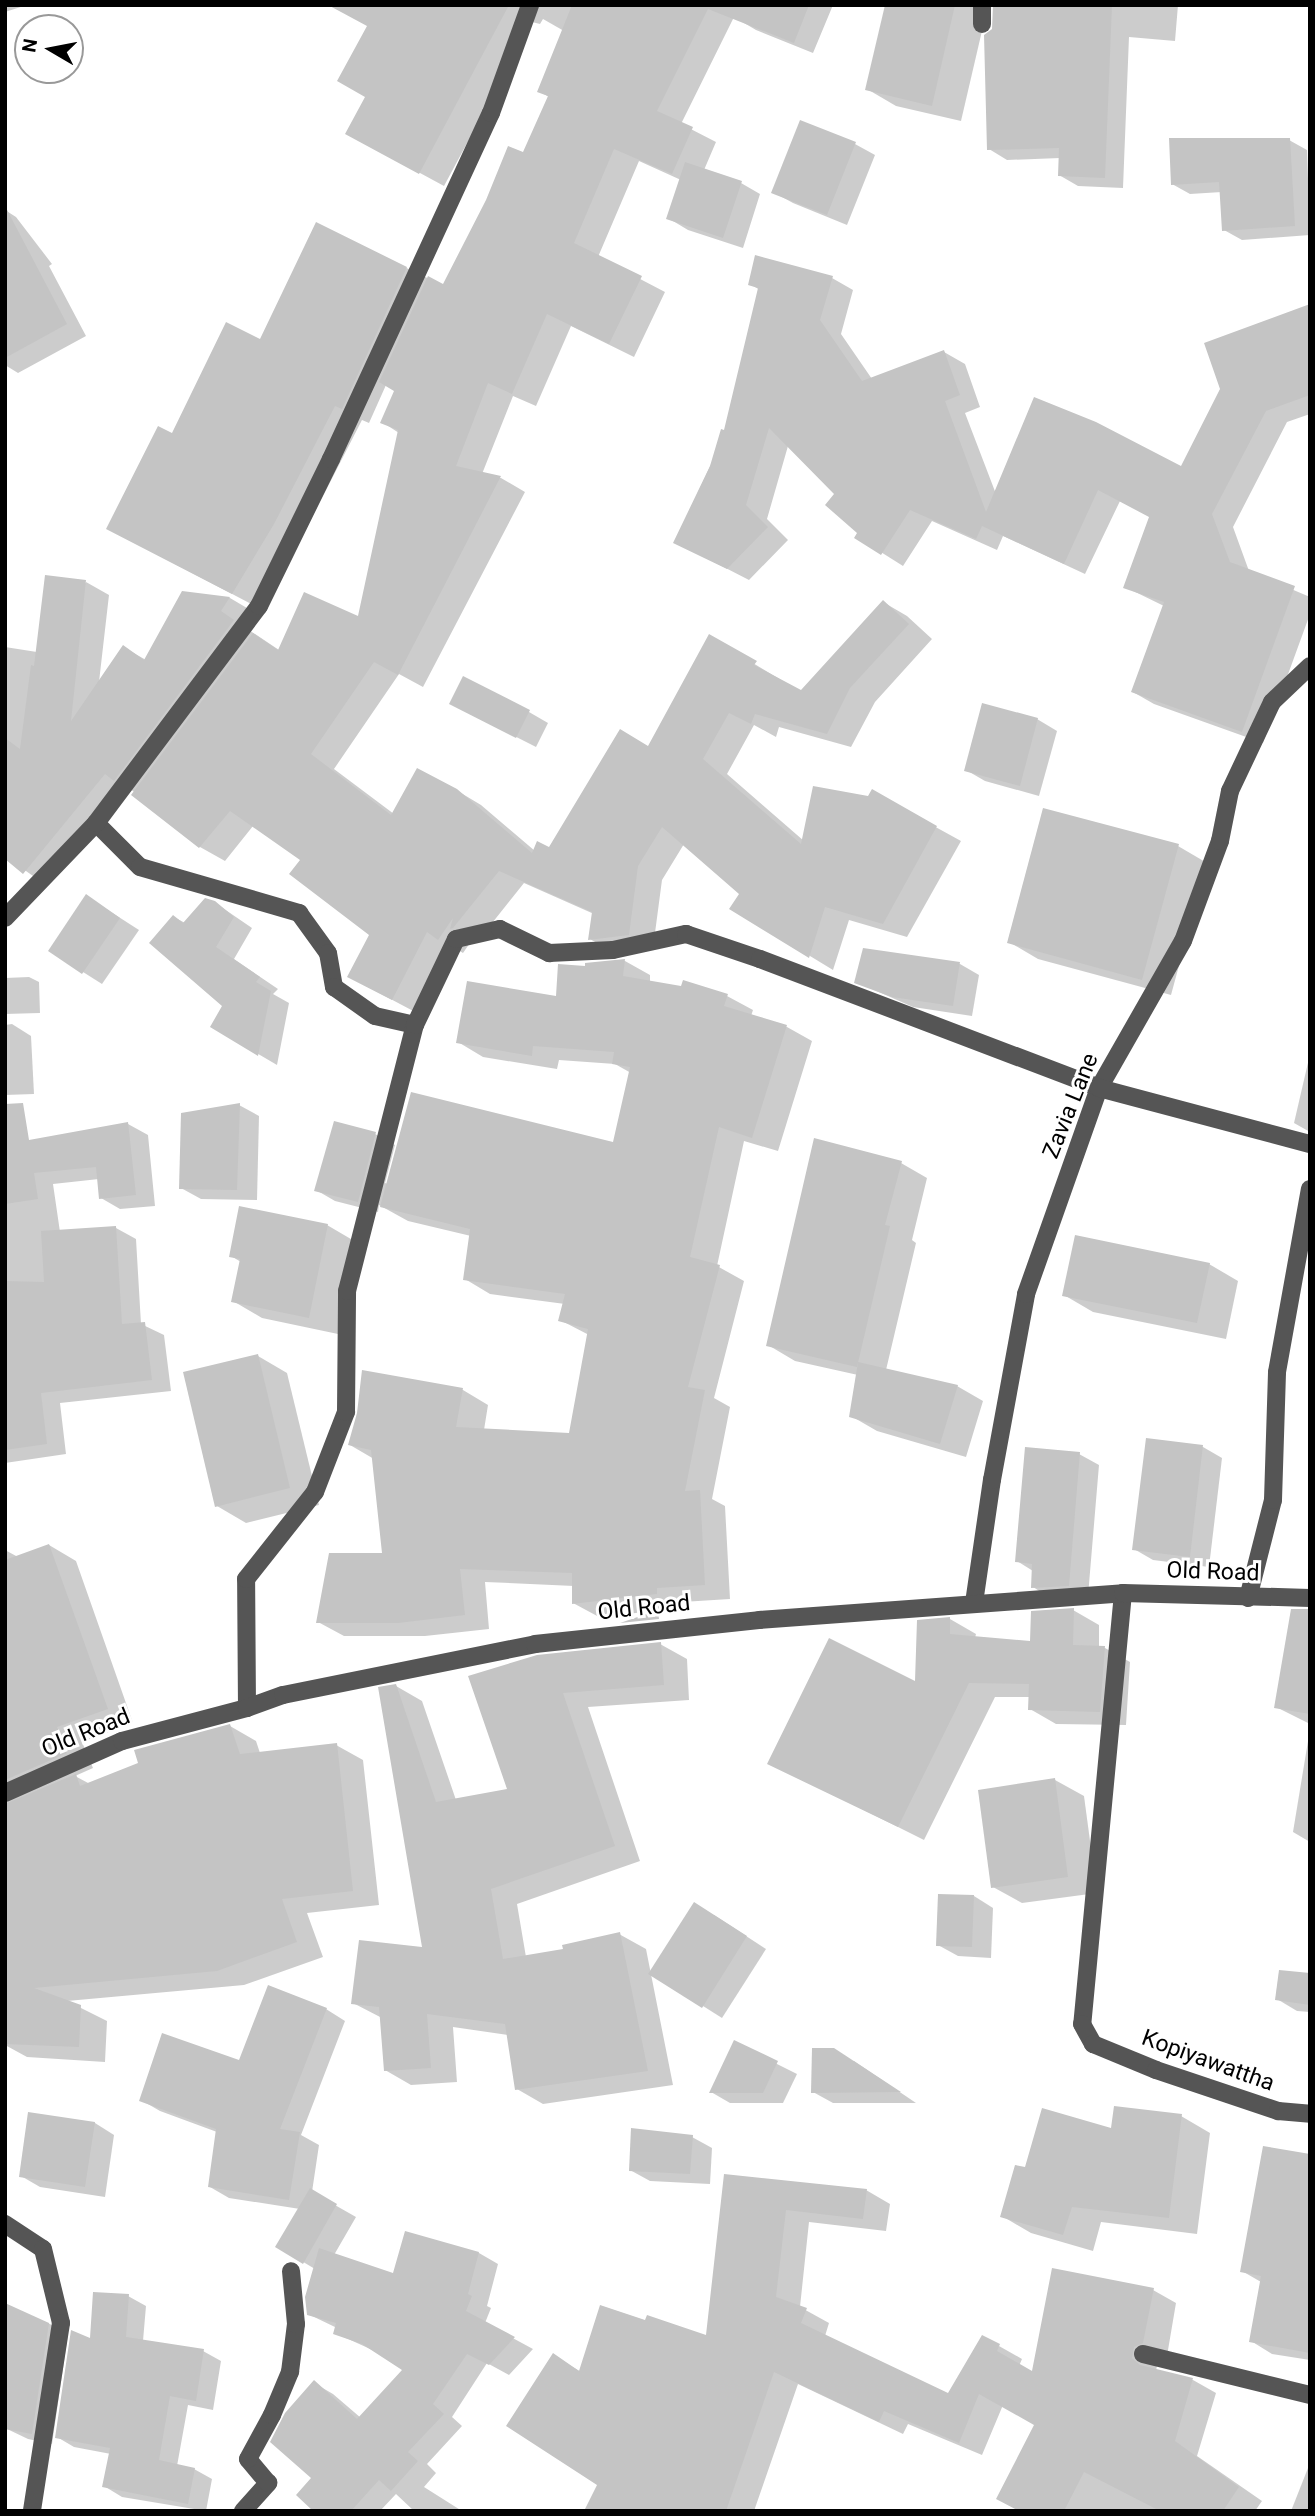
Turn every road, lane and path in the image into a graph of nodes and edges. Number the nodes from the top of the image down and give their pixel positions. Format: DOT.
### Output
graph roads {
  1 [pos="530,5"];
  2 [pos="982,5"];
  3 [pos="982,24"];
  4 [pos="1310,666"];
  5 [pos="96,823"];
  6 [pos="5,918"];
  7 [pos="415,1025"];
  8 [pos="1099,1088"];
  9 [pos="1310,1144"];
  10 [pos="1310,1189"];
  11 [pos="1123,1593"];
  12 [pos="1248,1598"];
  13 [pos="1310,1598"];
  14 [pos="974,1603"];
  15 [pos="247,1708"];
  16 [pos="5,1793"];
  17 [pos="1310,2114"];
  18 [pos="5,2224"];
  19 [pos="290,2272"];
  20 [pos="1143,2354"];
  21 [pos="1310,2395"];
  22 [pos="32,2511"];
  23 [pos="243,2511"];
  1 -- 5 [label="street"];
  2 -- 3 [label="street"];
  4 -- 8 [label="street, Zavia Lane"];
  5 -- 6 [label="street"];
  5 -- 7 [label="street"];
  7 -- 8 [label="street"];
  7 -- 15 [label="street"];
  8 -- 9 [label="street"];
  8 -- 14 [label="street, Zavia Lane"];
  10 -- 12 [label="street"];
  11 -- 12 [label="street, Old Road"];
  11 -- 14 [label="street, Old Road"];
  11 -- 17 [label="street, Kopiyawattha"];
  12 -- 13 [label="street, Old Road"];
  14 -- 15 [label="street, Old Road"];
  15 -- 16 [label="street, Old Road"];
  18 -- 22 [label="street"];
  19 -- 23 [label="street"];
  20 -- 21 [label="street"];
}
